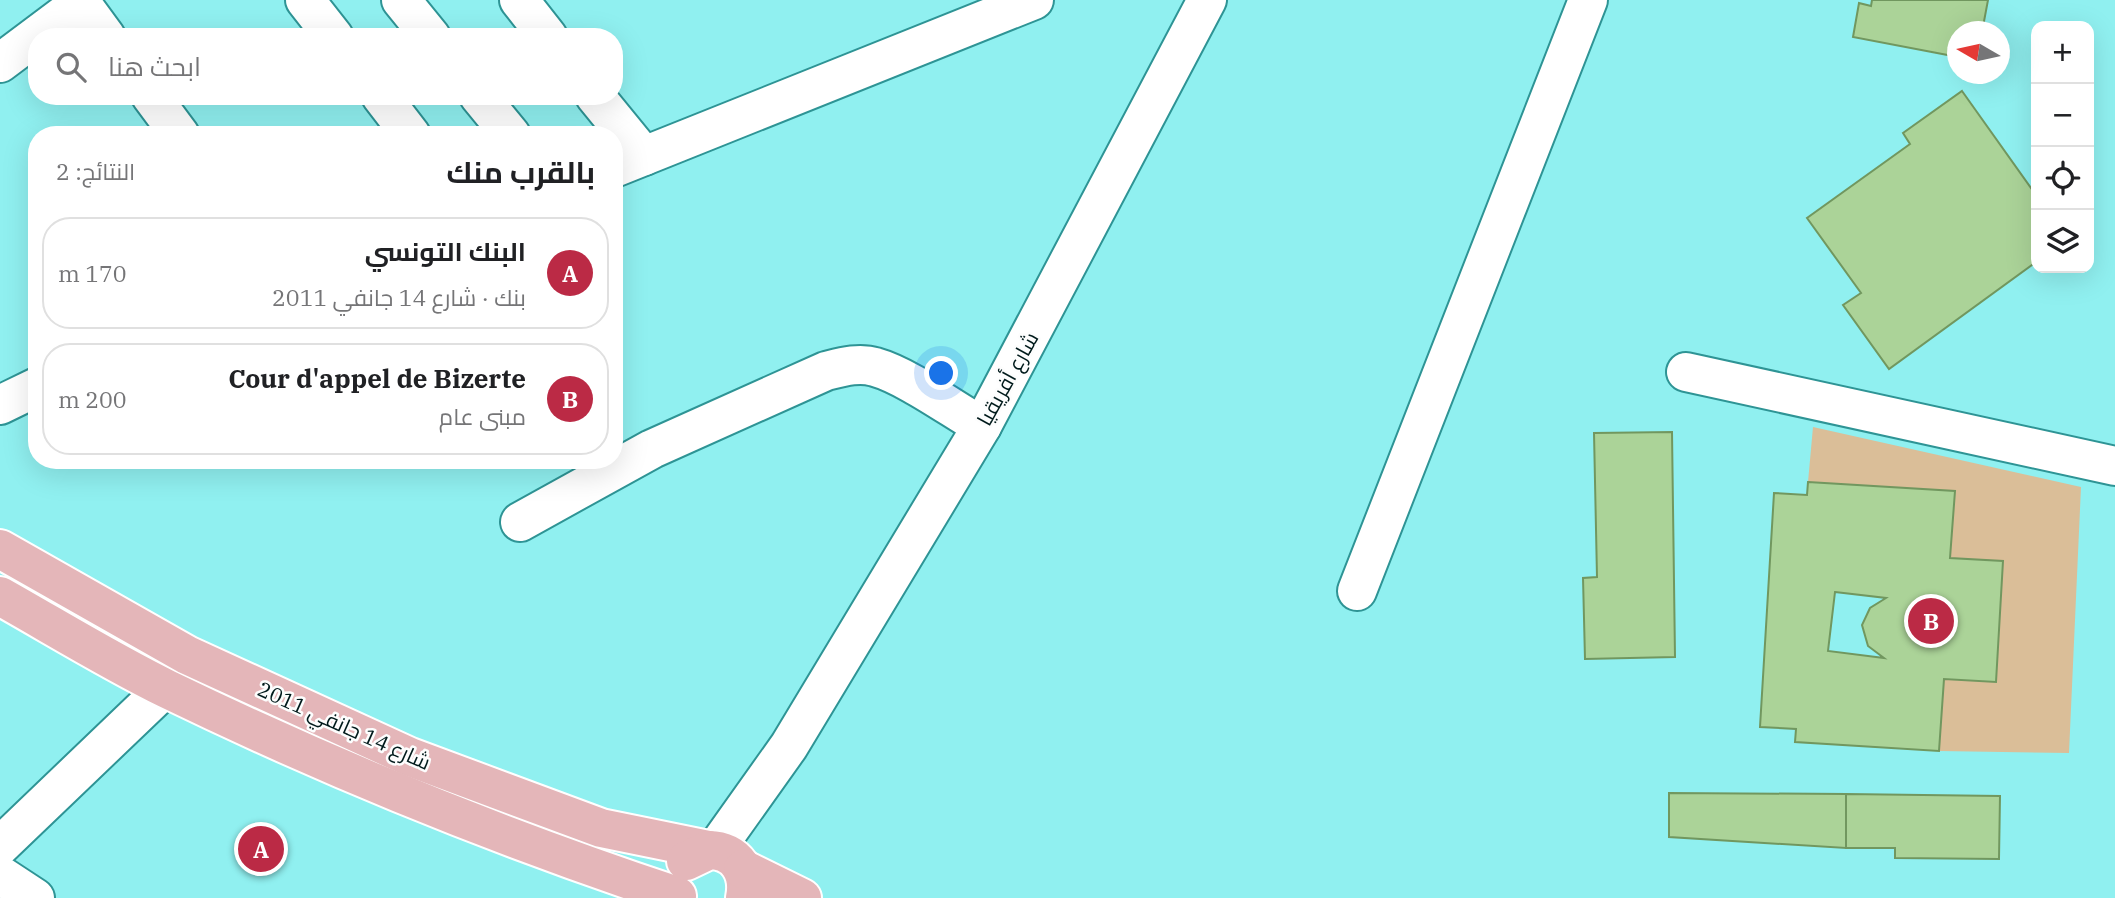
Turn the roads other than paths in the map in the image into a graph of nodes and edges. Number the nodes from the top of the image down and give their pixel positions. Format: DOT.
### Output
graph roads {
  1 [pos="305,0"];
  2 [pos="401,0"];
  3 [pos="519,0"];
  4 [pos="1034,0"];
  5 [pos="1207,0"];
  6 [pos="1588,0"];
  7 [pos="79,1"];
  8 [pos="44,28"];
  9 [pos="99,28"];
  10 [pos="327,28"];
  11 [pos="424,28"];
  12 [pos="541,28"];
  13 [pos="28,40"];
  14 [pos="0,62"];
  15 [pos="157,105"];
  16 [pos="388,105"];
  17 [pos="486,105"];
  18 [pos="600,105"];
  19 [pos="173,126"];
  20 [pos="404,126"];
  21 [pos="504,126"];
  22 [pos="611,126"];
  23 [pos="629,162"];
  24 [pos="1686,372"];
  25 [pos="982,426"];
  26 [pos="623,465"];
  27 [pos="2115,466"];
  28 [pos="616,469"];
  29 [pos="520,522"];
  30 [pos="0,549"];
  31 [pos="1357,591"];
  32 [pos="0,596"];
  33 [pos="165,688"];
  34 [pos="0,846"];
  35 [pos="730,867"];
  36 [pos="0,875"];
  37 [pos="677,897"];
  38 [pos="35,898"];
  39 [pos="802,898"];
  1 -- 10 [label="street"];
  2 -- 11 [label="street"];
  3 -- 12 [label="street"];
  4 -- 23 [label="street"];
  5 -- 25 [label="street, شارع أفريقيا"];
  6 -- 31 [label="street"];
  7 -- 8 [label="street"];
  7 -- 9 [label="street"];
  13 -- 14 [label="street"];
  15 -- 19 [label="street"];
  16 -- 20 [label="street"];
  17 -- 21 [label="street"];
  18 -- 22 [label="street"];
  24 -- 27 [label="street"];
  25 -- 26 [label="street"];
  25 -- 35 [label="street, شارع أفريقيا"];
  28 -- 29 [label="street"];
  30 -- 35 [label="main road, شارع 14 جانفي 2011"];
  32 -- 33 [label="main road, شارع 14 جانفي 2011"];
  33 -- 34 [label="street"];
  33 -- 37 [label="main road, شارع 14 جانفي 2011"];
  35 -- 37 [label="main road, شارع 14 جانفي 2011"];
  35 -- 39 [label="main road, شارع 14 جانفي 2011"];
  36 -- 38 [label="street"];
}
